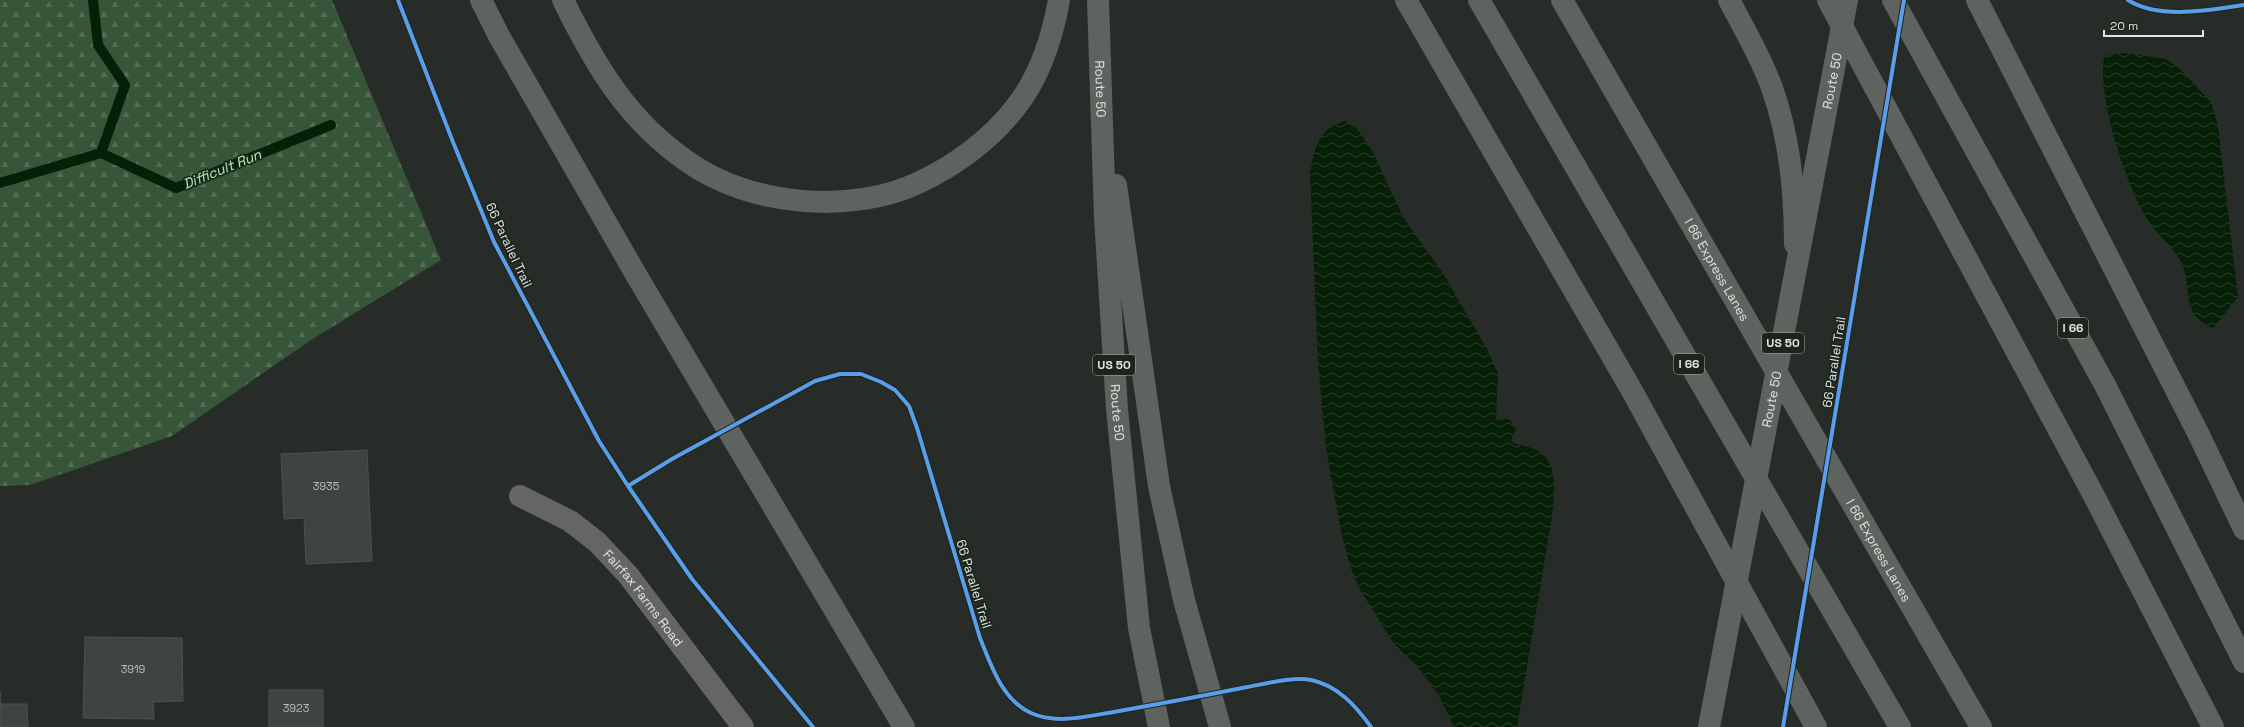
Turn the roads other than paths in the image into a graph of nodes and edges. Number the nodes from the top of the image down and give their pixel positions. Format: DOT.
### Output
graph roads {
  1 [pos="481,0"];
  2 [pos="563,0"];
  3 [pos="1059,0"];
  4 [pos="1098,0"];
  5 [pos="1406,0"];
  6 [pos="1479,0"];
  7 [pos="1562,0"];
  8 [pos="1729,0"];
  9 [pos="1828,0"];
  10 [pos="1847,0"];
  11 [pos="1893,0"];
  12 [pos="1977,0"];
  13 [pos="1099,55"];
  14 [pos="1794,287"];
  15 [pos="520,496"];
  16 [pos="2244,529"];
  17 [pos="2244,662"];
  18 [pos="743,727"];
  19 [pos="904,727"];
  20 [pos="1159,727"];
  21 [pos="1220,727"];
  22 [pos="1709,727"];
  23 [pos="1816,727"];
  24 [pos="1900,727"];
  25 [pos="1981,727"];
  26 [pos="2213,727"];
  1 -- 19 [label="highway"];
  2 -- 3 [label="highway"];
  4 -- 13 [label="highway, Route 50 / US 50"];
  5 -- 23 [label="highway"];
  6 -- 24 [label="highway, I 66"];
  7 -- 25 [label="highway, I 66 Express Lanes"];
  8 -- 14 [label="highway, bridge"];
  9 -- 26 [label="highway"];
  10 -- 14 [label="highway, Route 50 / US 50, bridge"];
  11 -- 17 [label="highway, I 66"];
  12 -- 16 [label="highway"];
  13 -- 20 [label="highway, Route 50 / US 50"];
  13 -- 21 [label="highway"];
  14 -- 22 [label="highway, Route 50 / US 50, bridge"];
  15 -- 18 [label="street, Fairfax Farms Road"];
}
